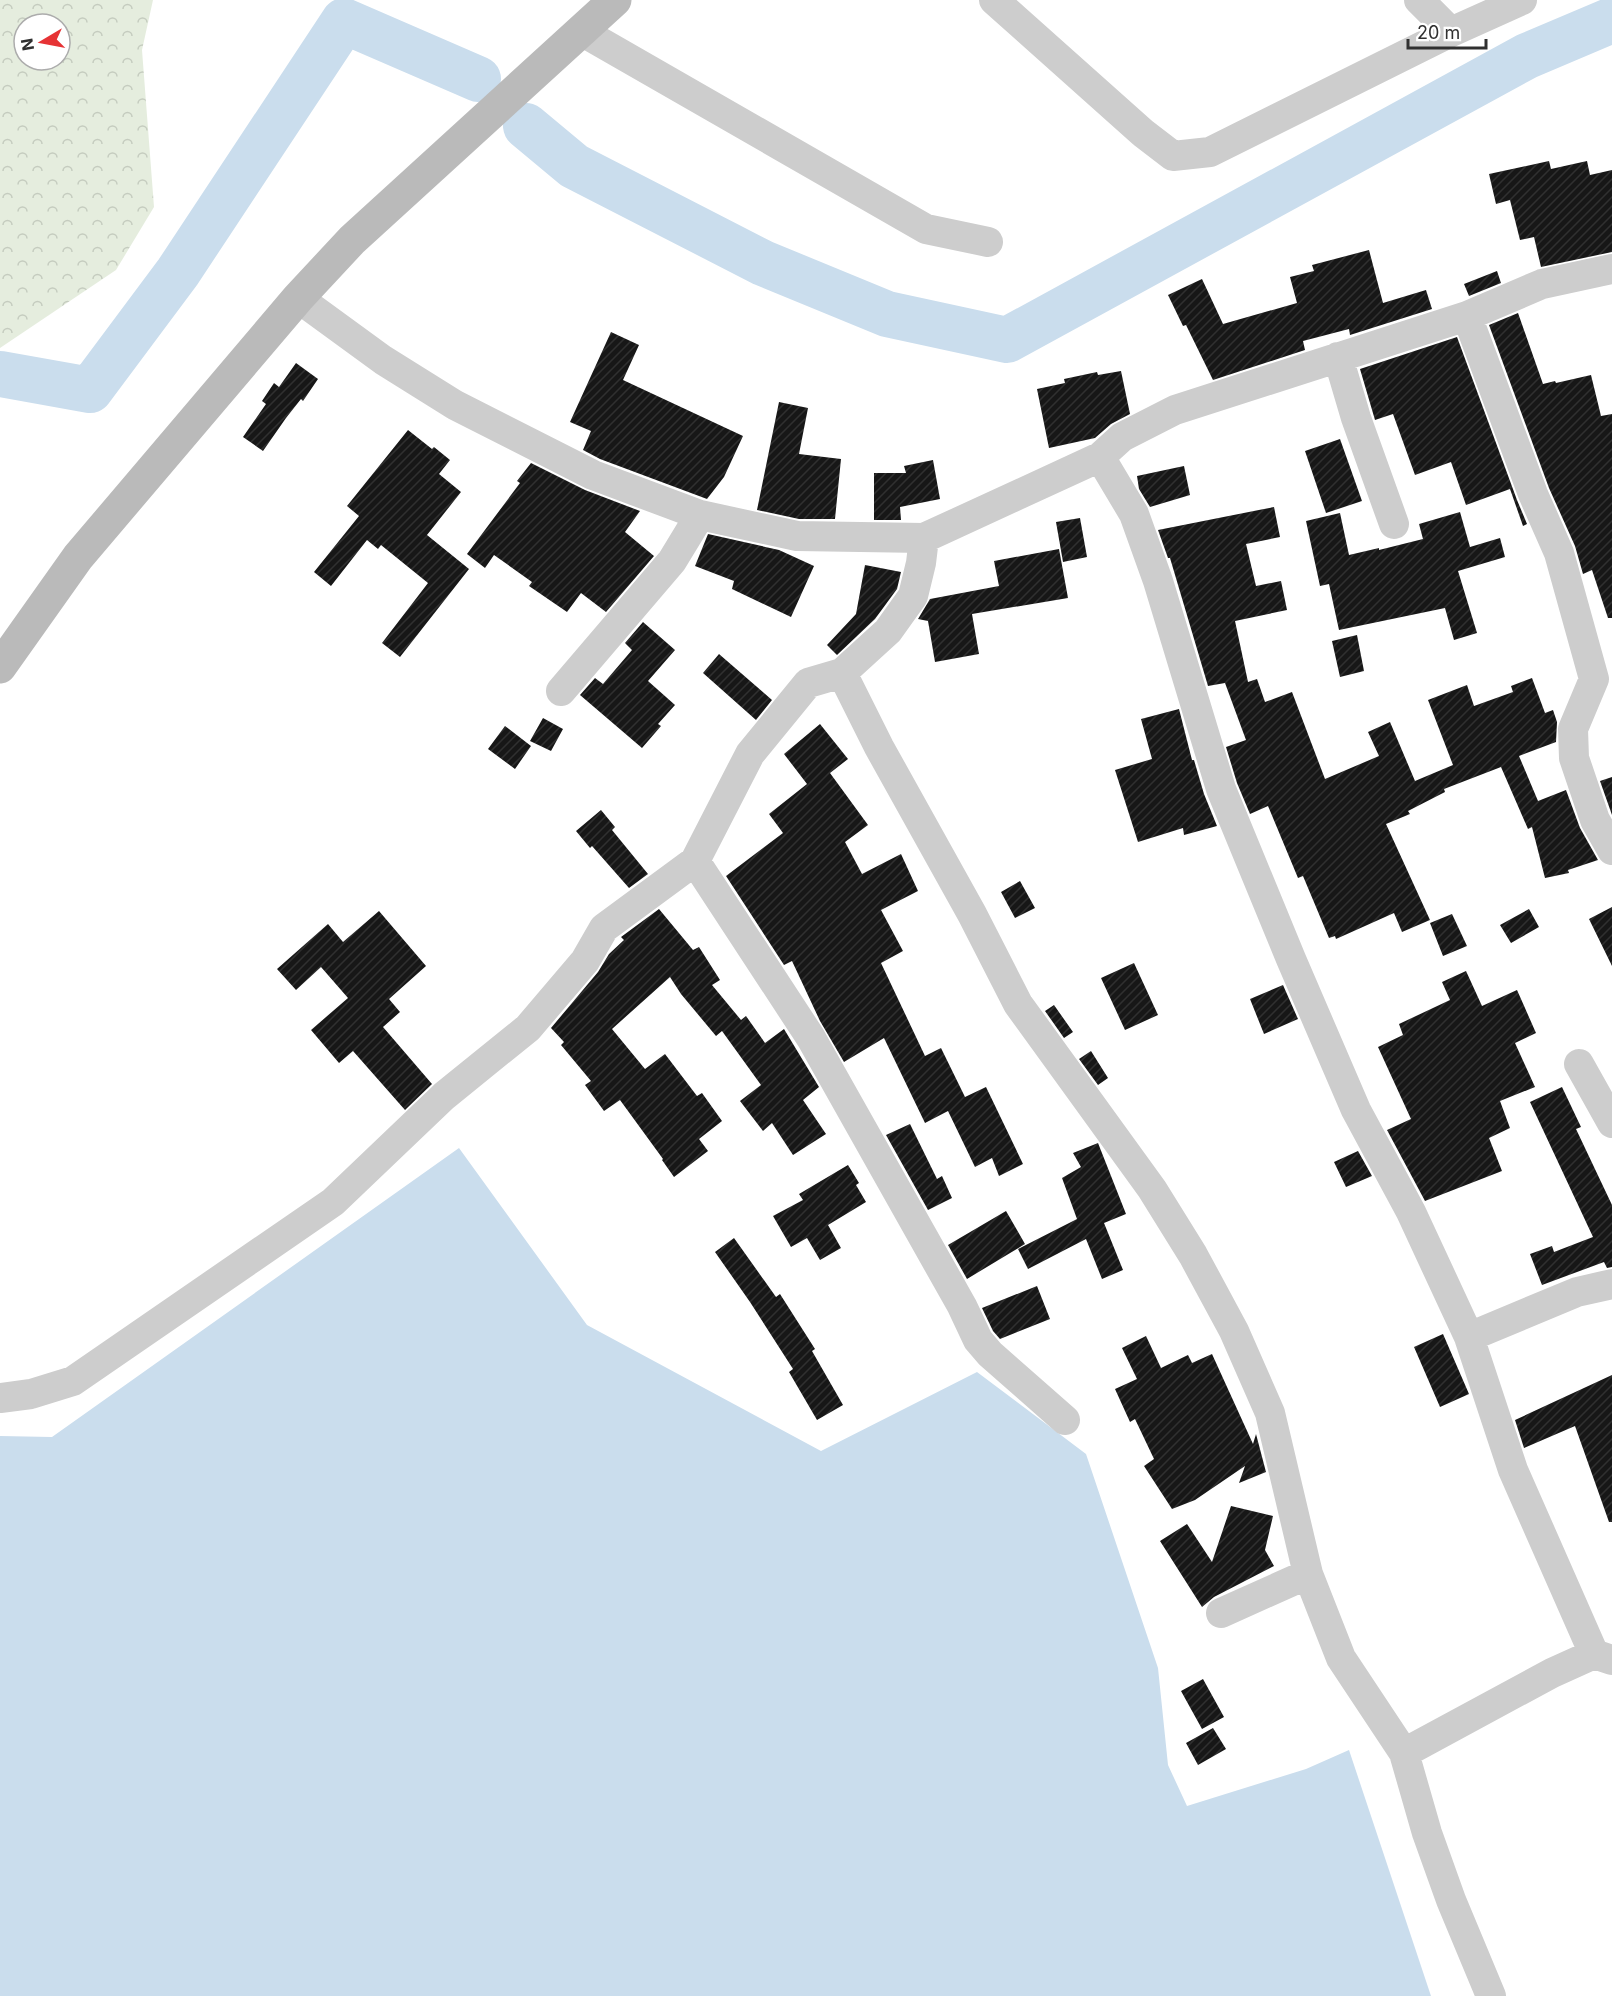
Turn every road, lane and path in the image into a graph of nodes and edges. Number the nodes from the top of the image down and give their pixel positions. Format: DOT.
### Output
graph roads {
  1 [pos="615,0"];
  2 [pos="994,0"];
  3 [pos="1419,0"];
  4 [pos="1522,0"];
  5 [pos="581,31"];
  6 [pos="1451,32"];
  7 [pos="988,242"];
  8 [pos="1612,268"];
  9 [pos="298,298"];
  10 [pos="1467,316"];
  11 [pos="1338,357"];
  12 [pos="1100,457"];
  13 [pos="700,515"];
  14 [pos="1394,524"];
  15 [pos="924,538"];
  16 [pos="0,666"];
  17 [pos="842,673"];
  18 [pos="561,691"];
  19 [pos="1612,849"];
  20 [pos="694,861"];
  21 [pos="1579,1064"];
  22 [pos="1612,1124"];
  23 [pos="1612,1284"];
  24 [pos="1468,1337"];
  25 [pos="0,1398"];
  26 [pos="1065,1420"];
  27 [pos="1308,1574"];
  28 [pos="1221,1613"];
  29 [pos="1603,1657"];
  30 [pos="1404,1753"];
  31 [pos="1491,1996"];
  1 -- 5 [label="main road"];
  2 -- 6 [label="street"];
  3 -- 6 [label="street"];
  4 -- 6 [label="street"];
  5 -- 7 [label="street"];
  5 -- 9 [label="main road"];
  8 -- 10 [label="street"];
  9 -- 13 [label="street"];
  9 -- 16 [label="main road"];
  10 -- 11 [label="street"];
  10 -- 19 [label="street"];
  11 -- 12 [label="street"];
  11 -- 14 [label="street"];
  12 -- 15 [label="street"];
  12 -- 24 [label="street"];
  13 -- 15 [label="street"];
  13 -- 18 [label="street"];
  15 -- 17 [label="street"];
  17 -- 20 [label="street"];
  17 -- 27 [label="street"];
  20 -- 25 [label="street"];
  20 -- 26 [label="street"];
  21 -- 22 [label="street"];
  23 -- 24 [label="street"];
  24 -- 29 [label="street"];
  27 -- 28 [label="street"];
  27 -- 30 [label="street"];
  29 -- 30 [label="street"];
  30 -- 31 [label="street"];
}
